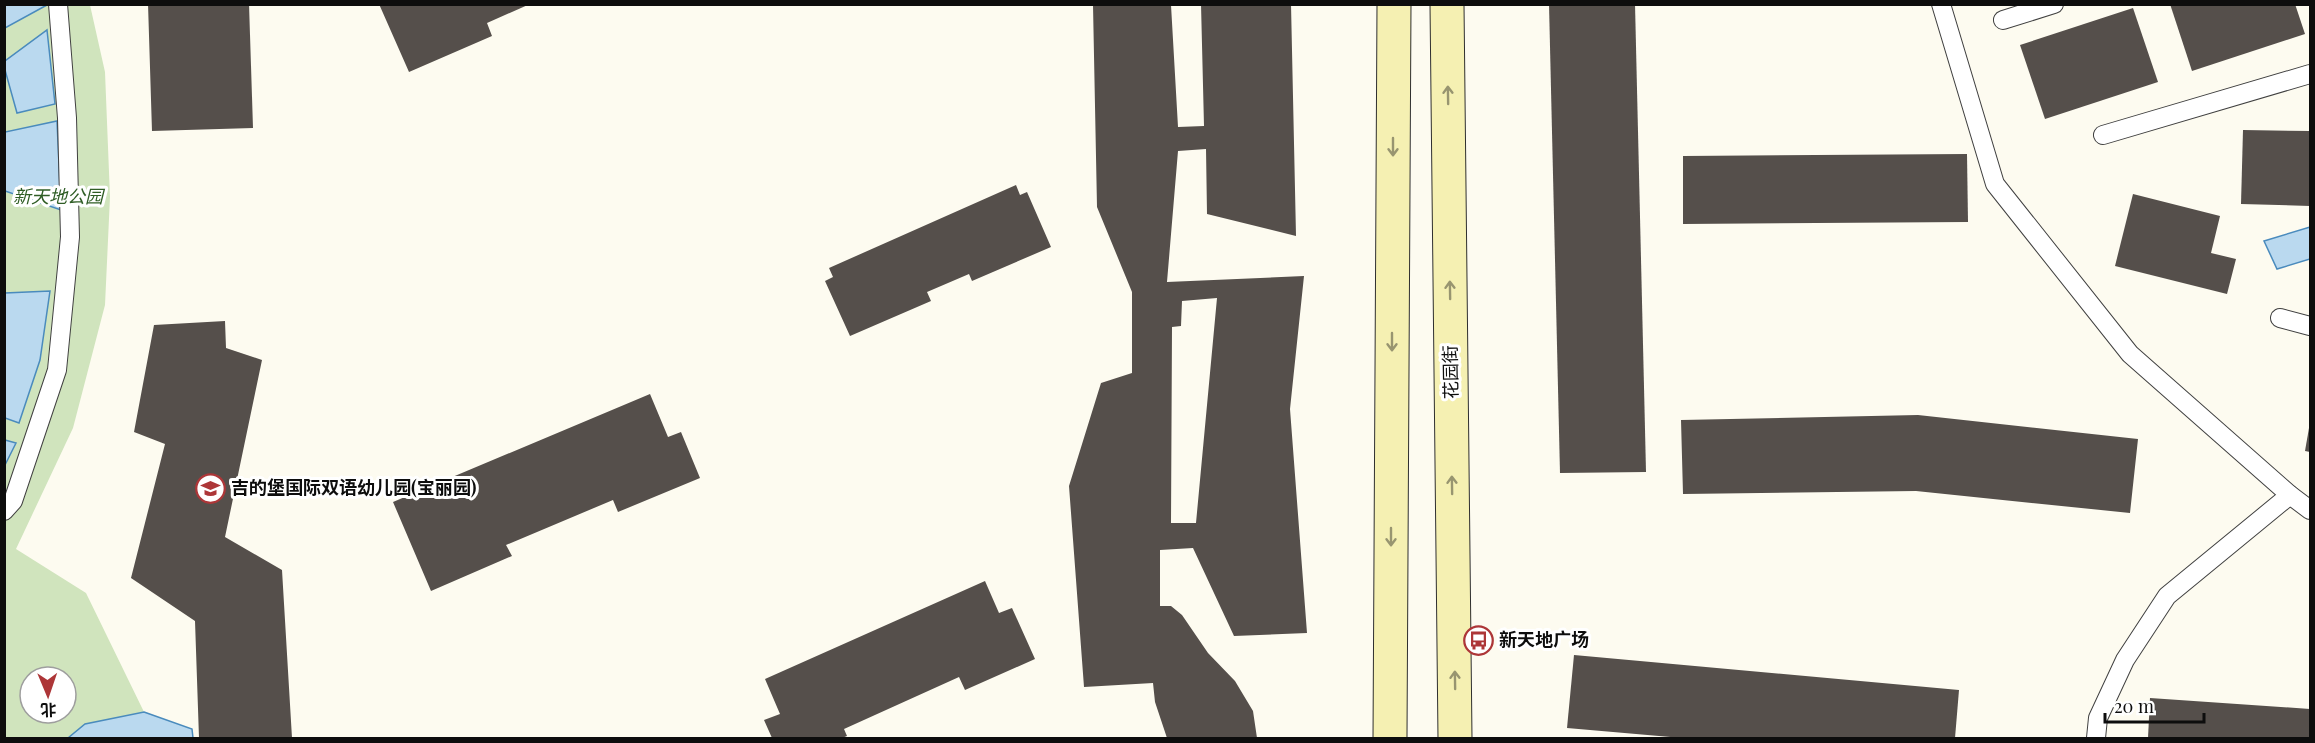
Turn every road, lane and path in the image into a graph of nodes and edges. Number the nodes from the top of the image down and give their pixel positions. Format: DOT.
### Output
graph roads {
  1 [pos="58,4"];
  2 [pos="1394,4"];
  3 [pos="1447,4"];
  4 [pos="1941,4"];
  5 [pos="2054,4"];
  6 [pos="2002,20"];
  7 [pos="2310,74"];
  8 [pos="2103,135"];
  9 [pos="2280,318"];
  10 [pos="2310,326"];
  11 [pos="2290,495"];
  12 [pos="2310,510"];
  13 [pos="4,511"];
  14 [pos="1390,738"];
  15 [pos="1455,738"];
  16 [pos="2096,738"];
  1 -- 13 [label="lane"];
  2 -- 14 [label="main road, one-way"];
  15 -- 3 [label="main road, 花园街, one-way"];
  4 -- 11 [label="lane"];
  5 -- 6 [label="lane"];
  7 -- 8 [label="lane"];
  9 -- 10 [label="lane"];
  11 -- 12 [label="lane"];
  11 -- 16 [label="lane"];
}
